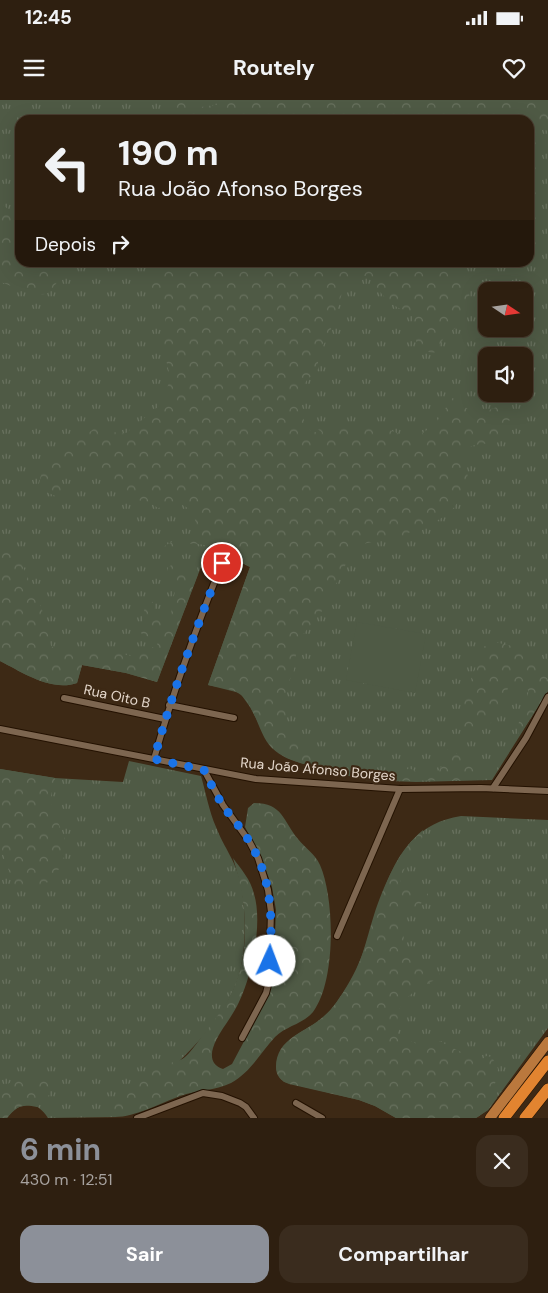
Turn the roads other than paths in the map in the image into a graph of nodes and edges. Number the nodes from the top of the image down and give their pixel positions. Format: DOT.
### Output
graph roads {
  1 [pos="222,563"];
  2 [pos="548,697"];
  3 [pos="64,698"];
  4 [pos="169,705"];
  5 [pos="165,718"];
  6 [pos="234,718"];
  7 [pos="0,730"];
  8 [pos="154,759"];
  9 [pos="204,770"];
  10 [pos="493,788"];
  11 [pos="400,789"];
  12 [pos="548,791"];
  13 [pos="337,936"];
  14 [pos="242,1038"];
  15 [pos="548,1042"];
  16 [pos="548,1061"];
  17 [pos="548,1089"];
  18 [pos="296,1104"];
  19 [pos="136,1118"];
  20 [pos="254,1118"];
  21 [pos="322,1118"];
  22 [pos="490,1118"];
  23 [pos="504,1118"];
  24 [pos="525,1118"];
  1 -- 4 [label="street"];
  2 -- 10 [label="street"];
  3 -- 5 [label="street, Rua Oito B"];
  4 -- 5 [label="street"];
  4 -- 6 [label="street"];
  5 -- 8 [label="street"];
  7 -- 8 [label="street, Rua João Afonso Borges"];
  8 -- 9 [label="street, Rua João Afonso Borges"];
  9 -- 11 [label="street, Rua João Afonso Borges"];
  9 -- 14 [label="street"];
  10 -- 11 [label="street, Rua João Afonso Borges"];
  10 -- 12 [label="street, Rua João Afonso Borges"];
  11 -- 13 [label="street"];
  15 -- 22 [label="main road"];
  16 -- 23 [label="highway"];
  17 -- 24 [label="highway"];
  18 -- 21 [label="street"];
  19 -- 20 [label="street"];
}
